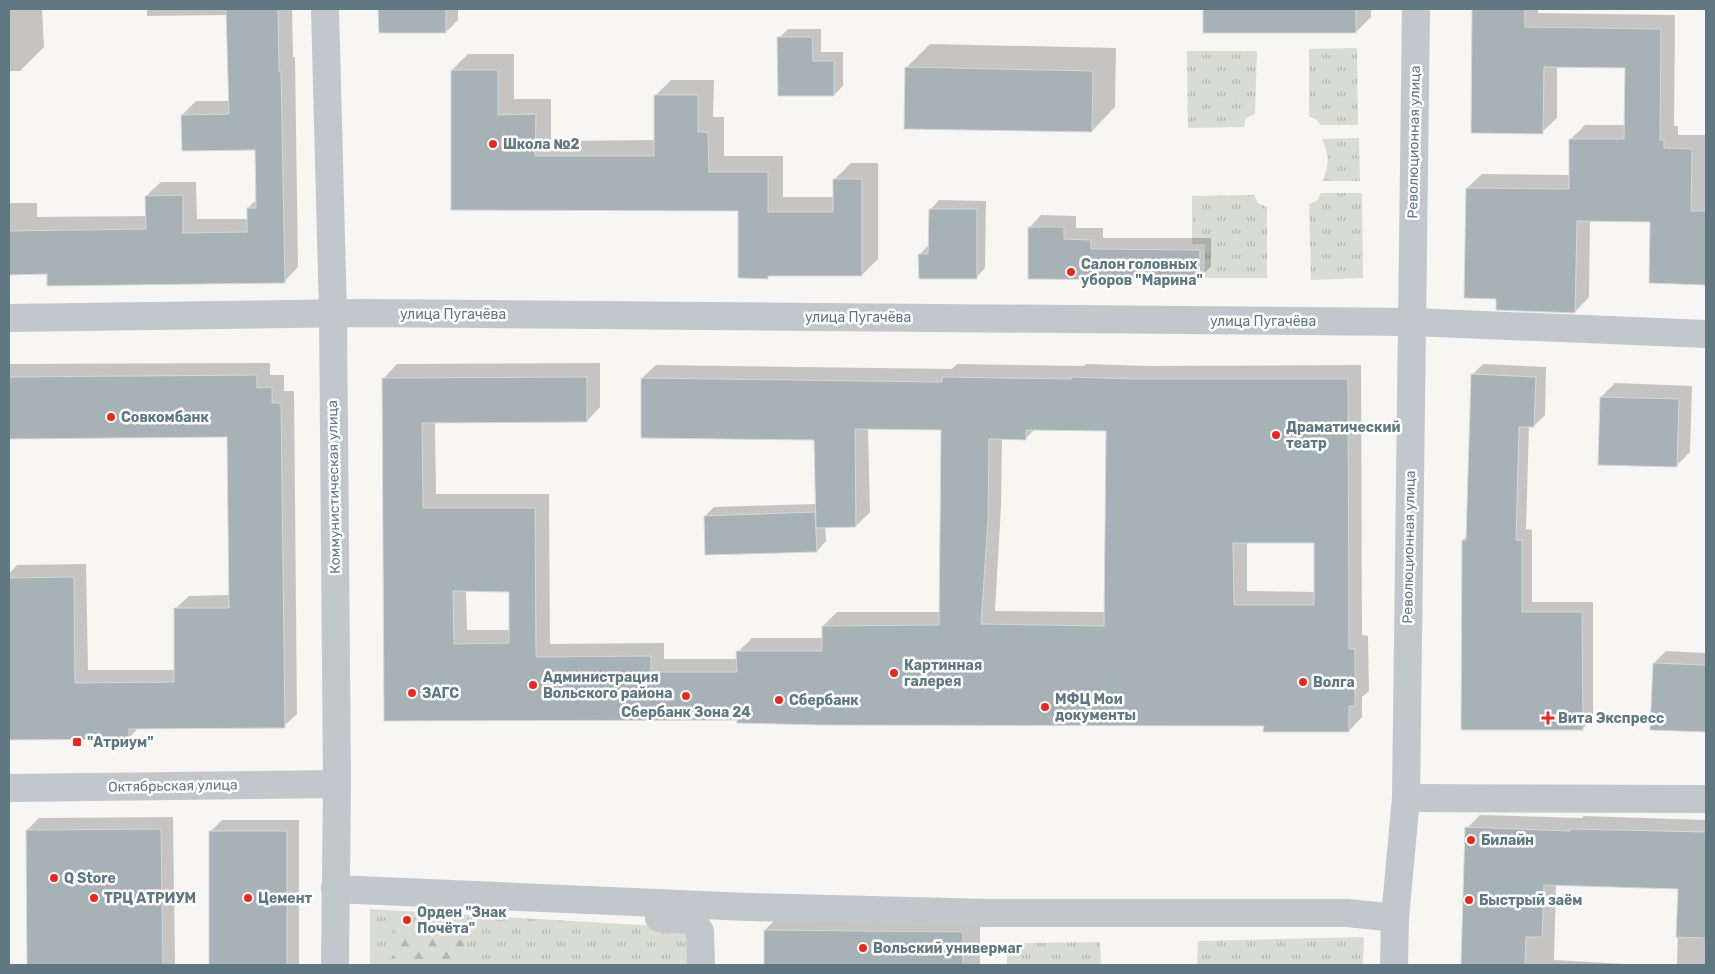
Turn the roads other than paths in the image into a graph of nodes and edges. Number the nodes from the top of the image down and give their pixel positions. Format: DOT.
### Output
graph roads {
  1 [pos="325,9"];
  2 [pos="1416,9"];
  3 [pos="332,314"];
  4 [pos="9,318"];
  5 [pos="1412,322"];
  6 [pos="1706,334"];
  7 [pos="336,784"];
  8 [pos="9,788"];
  9 [pos="1406,798"];
  10 [pos="1706,799"];
  11 [pos="335,895"];
  12 [pos="1395,918"];
  13 [pos="335,965"];
  14 [pos="701,965"];
  15 [pos="1394,965"];
  1 -- 3 [label="street, Коммунистическая улица"];
  2 -- 5 [label="street, Революционная улица"];
  3 -- 4 [label="street, улица Пугачёва"];
  3 -- 5 [label="street, улица Пугачёва"];
  3 -- 7 [label="street, Коммунистическая улица"];
  5 -- 6 [label="street, улица Пугачёва"];
  5 -- 9 [label="street, Революционная улица"];
  7 -- 8 [label="street, Октябрьская улица"];
  7 -- 11 [label="street, Коммунистическая улица"];
  9 -- 10 [label="street"];
  9 -- 12 [label="street, Революционная улица"];
  11 -- 12 [label="street"];
  11 -- 13 [label="street, Коммунистическая улица"];
  11 -- 14 [label="street"];
  12 -- 15 [label="street, Революционная улица"];
}
